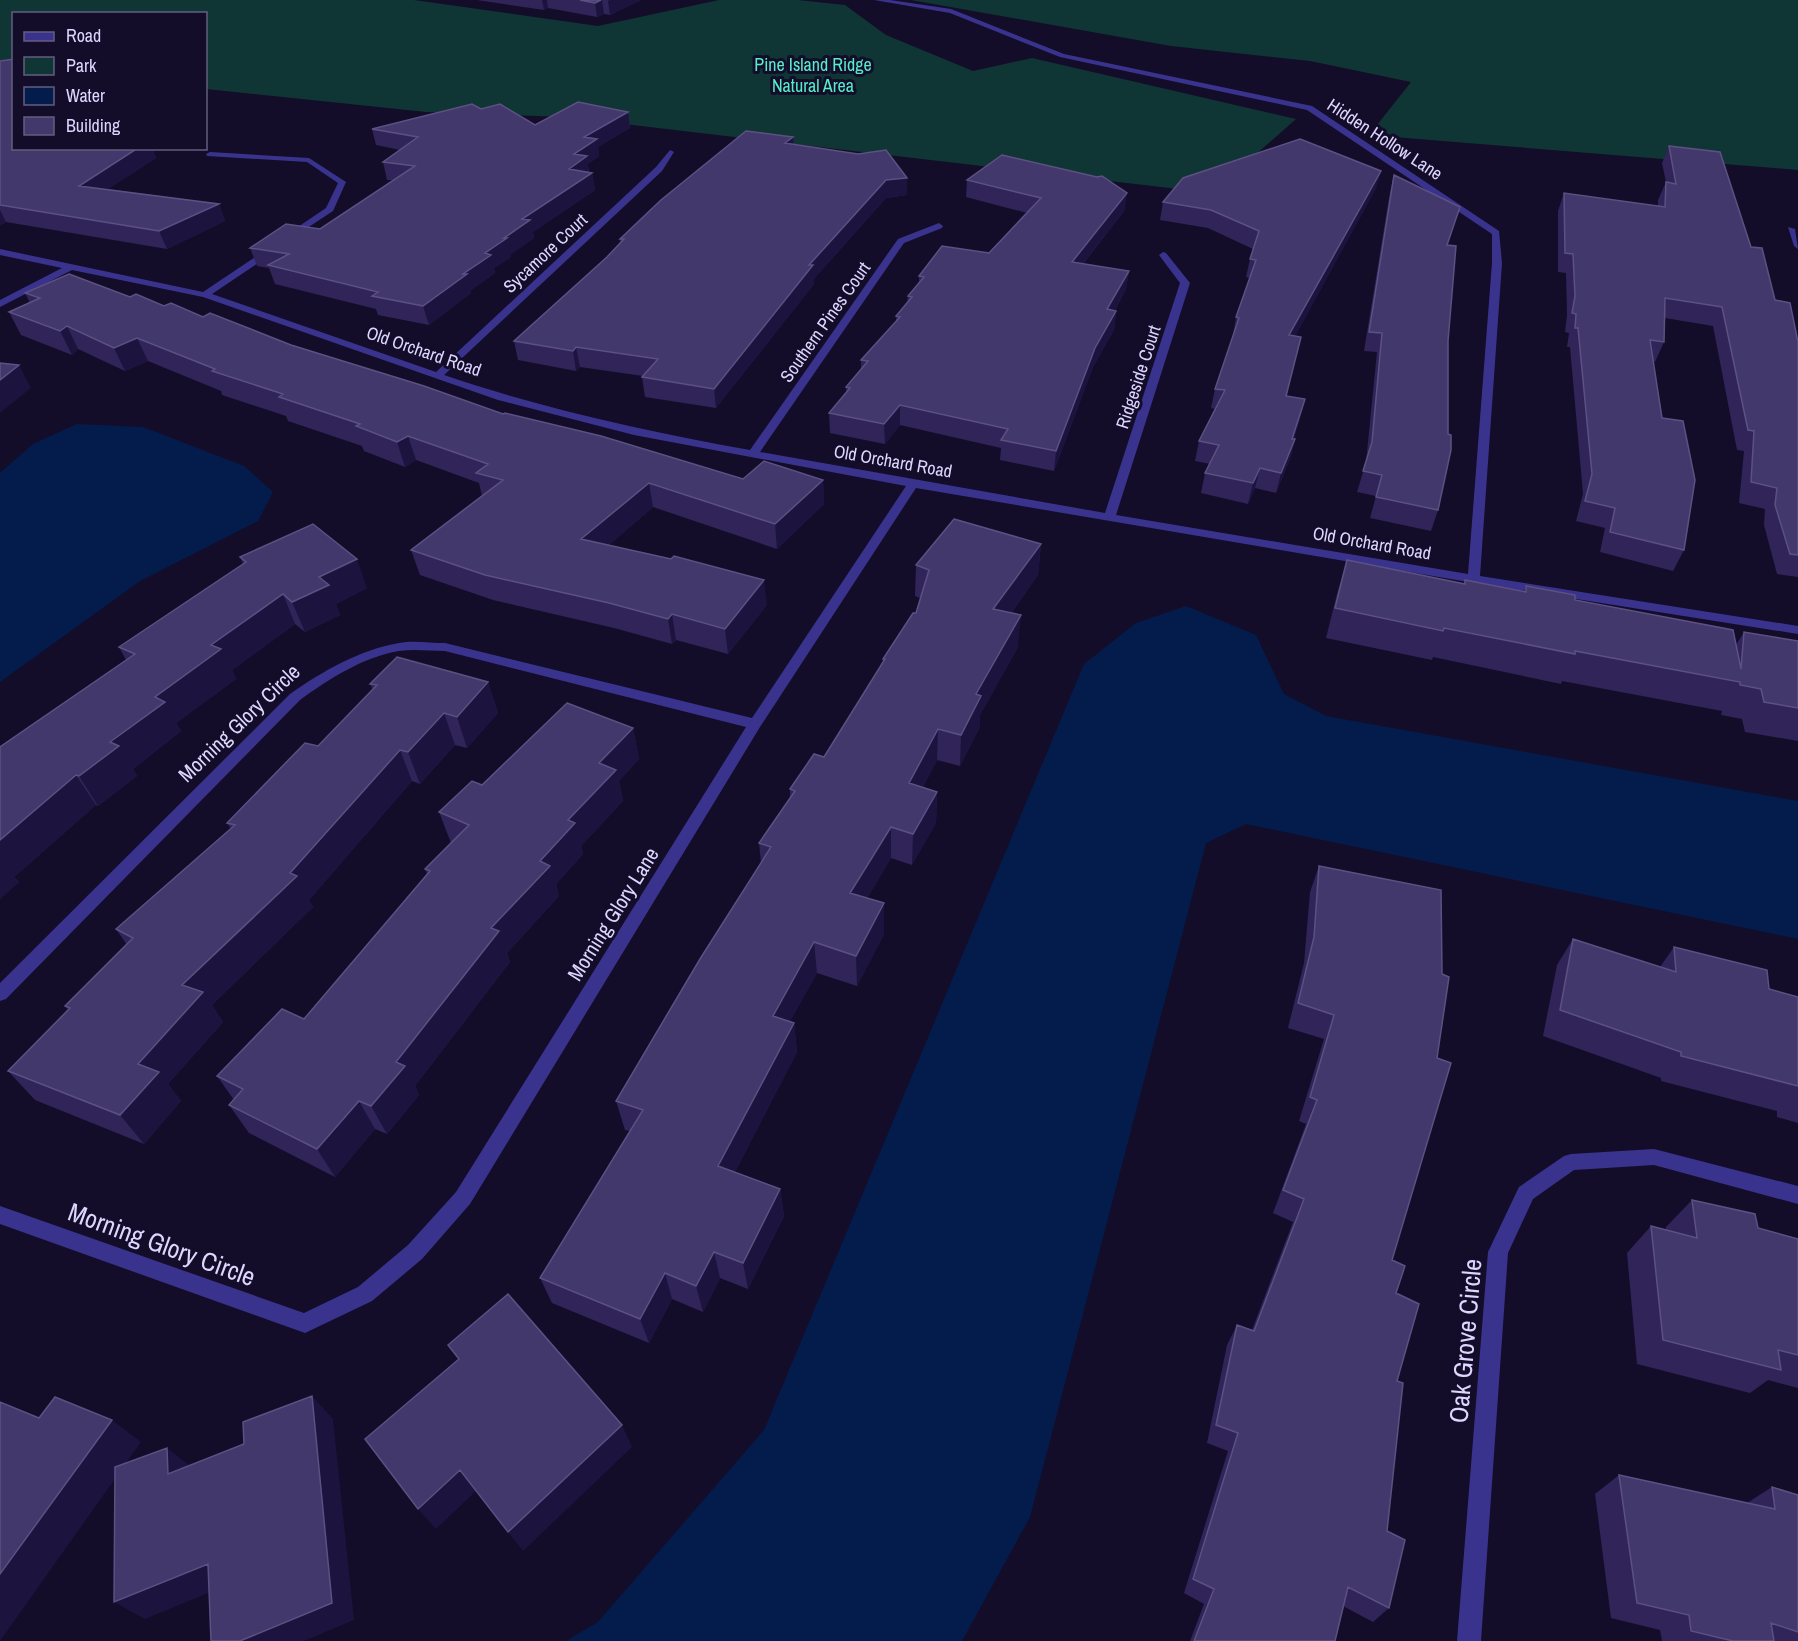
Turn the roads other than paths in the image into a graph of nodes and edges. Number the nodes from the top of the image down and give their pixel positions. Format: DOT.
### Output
graph roads {
  1 [pos="877,0"];
  2 [pos="670,152"];
  3 [pos="210,154"];
  4 [pos="939,226"];
  5 [pos="1791,229"];
  6 [pos="1798,246"];
  7 [pos="0,252"];
  8 [pos="1163,255"];
  9 [pos="69,268"];
  10 [pos="206,295"];
  11 [pos="0,304"];
  12 [pos="438,375"];
  13 [pos="753,454"];
  14 [pos="913,484"];
  15 [pos="1110,516"];
  16 [pos="1474,579"];
  17 [pos="1798,630"];
  18 [pos="755,724"];
  19 [pos="0,994"];
  20 [pos="1798,1195"];
  21 [pos="0,1215"];
  22 [pos="305,1323"];
  23 [pos="1469,1641"];
  1 -- 16 [label="street, Hidden Hollow Lane"];
  2 -- 12 [label="street, Sycamore Court"];
  3 -- 10 [label="street"];
  4 -- 13 [label="street, Southern Pines Court"];
  5 -- 6 [label="street"];
  7 -- 9 [label="street, Old Orchard Road"];
  8 -- 15 [label="street, Ridgeside Court"];
  9 -- 10 [label="street, Old Orchard Road"];
  9 -- 11 [label="street"];
  10 -- 12 [label="street, Old Orchard Road"];
  12 -- 13 [label="street, Old Orchard Road"];
  13 -- 14 [label="street, Old Orchard Road"];
  14 -- 15 [label="street, Old Orchard Road"];
  14 -- 18 [label="street, Morning Glory Lane"];
  15 -- 16 [label="street, Old Orchard Road"];
  16 -- 17 [label="street, Old Orchard Road"];
  18 -- 19 [label="street, Morning Glory Circle"];
  18 -- 22 [label="street, Morning Glory Lane"];
  20 -- 23 [label="street, Oak Grove Circle"];
  21 -- 22 [label="street, Morning Glory Circle"];
}
